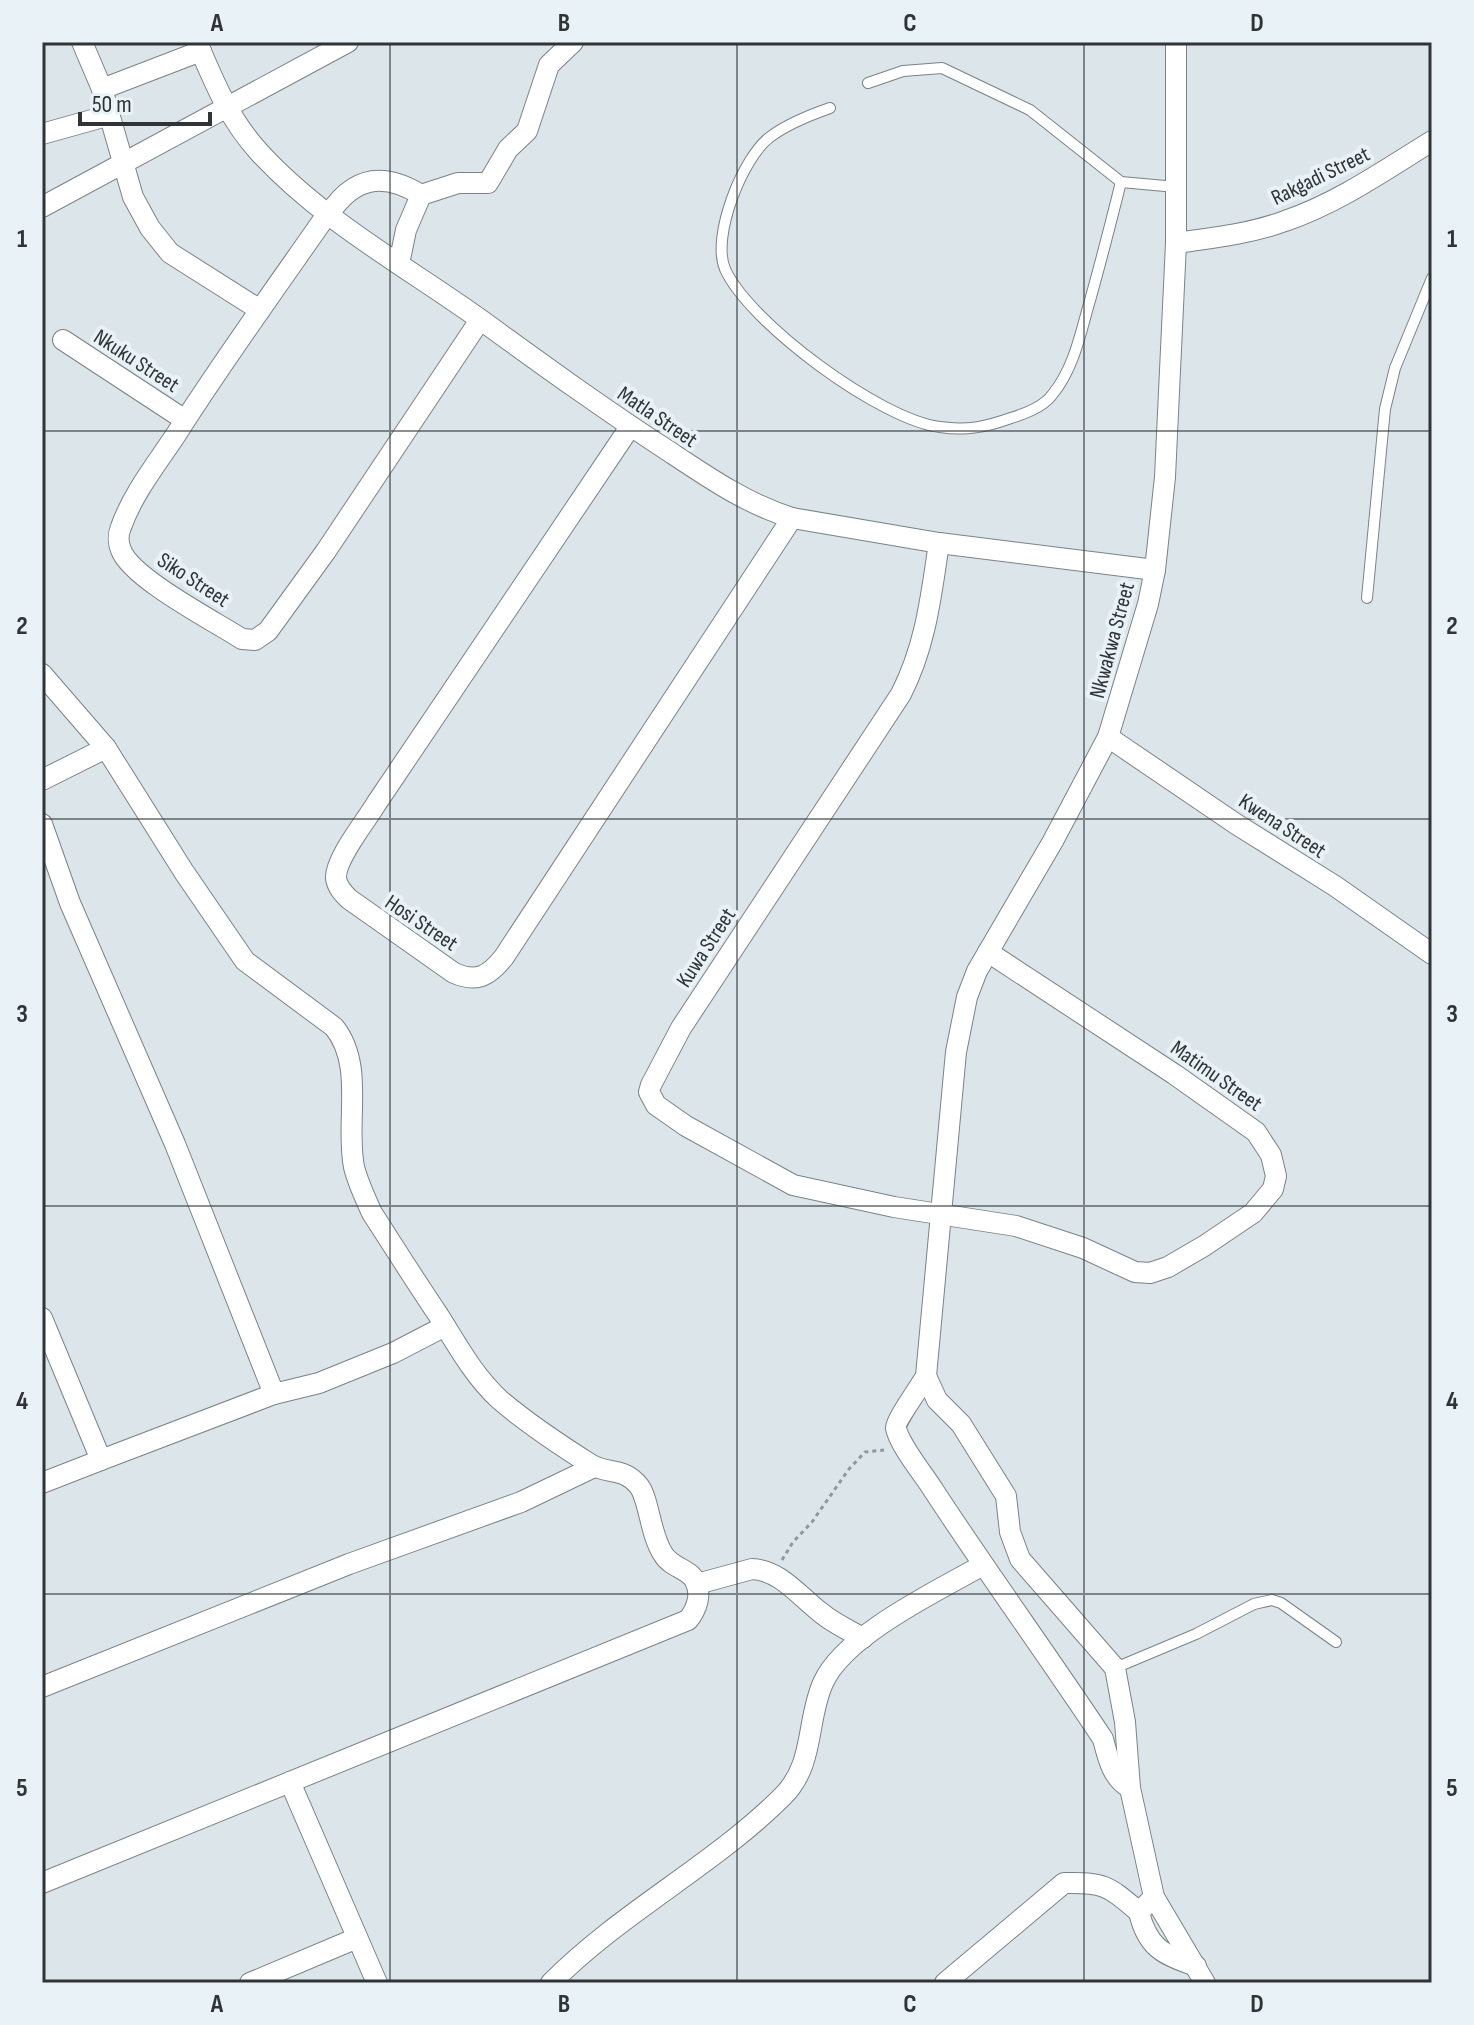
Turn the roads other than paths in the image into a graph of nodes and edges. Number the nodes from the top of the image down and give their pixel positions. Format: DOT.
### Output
graph roads {
  1 [pos="82,42"];
  2 [pos="348,42"];
  3 [pos="573,42"];
  4 [pos="1176,42"];
  5 [pos="199,46"];
  6 [pos="868,83"];
  7 [pos="102,89"];
  8 [pos="226,108"];
  9 [pos="830,108"];
  10 [pos="110,115"];
  11 [pos="42,134"];
  12 [pos="1432,141"];
  13 [pos="124,163"];
  14 [pos="1121,182"];
  15 [pos="1176,187"];
  16 [pos="421,195"];
  17 [pos="42,207"];
  18 [pos="328,213"];
  19 [pos="1176,243"];
  20 [pos="399,264"];
  21 [pos="1432,278"];
  22 [pos="260,310"];
  23 [pos="480,320"];
  24 [pos="63,340"];
  25 [pos="185,420"];
  26 [pos="630,427"];
  27 [pos="792,518"];
  28 [pos="939,543"];
  29 [pos="1155,570"];
  30 [pos="1367,598"];
  31 [pos="42,674"];
  32 [pos="1108,737"];
  33 [pos="106,748"];
  34 [pos="42,780"];
  35 [pos="42,824"];
  36 [pos="988,952"];
  37 [pos="1432,954"];
  38 [pos="940,1214"];
  39 [pos="42,1318"];
  40 [pos="445,1326"];
  41 [pos="926,1376"];
  42 [pos="274,1394"];
  43 [pos="101,1460"];
  44 [pos="594,1467"];
  45 [pos="42,1483"];
  46 [pos="987,1571"];
  47 [pos="697,1584"];
  48 [pos="863,1638"];
  49 [pos="1336,1642"];
  50 [pos="1115,1668"];
  51 [pos="42,1687"];
  52 [pos="290,1782"];
  53 [pos="1130,1788"];
  54 [pos="42,1883"];
  55 [pos="1154,1897"];
  56 [pos="1139,1912"];
  57 [pos="357,1938"];
  58 [pos="1200,1974"];
  59 [pos="250,1983"];
  60 [pos="377,1983"];
  61 [pos="551,1983"];
  62 [pos="945,1983"];
  1 -- 7 [label="street"];
  2 -- 8 [label="street"];
  3 -- 16 [label="street"];
  4 -- 15 [label="street, Nkwakwa Street"];
  5 -- 7 [label="street"];
  5 -- 8 [label="street, Matla Street"];
  6 -- 14 [label="lane"];
  7 -- 10 [label="street"];
  8 -- 13 [label="street"];
  8 -- 18 [label="street, Matla Street"];
  9 -- 14 [label="lane"];
  10 -- 11 [label="street"];
  10 -- 13 [label="street"];
  12 -- 19 [label="street, Rakgadi Street"];
  13 -- 17 [label="street"];
  13 -- 22 [label="street"];
  14 -- 15 [label="lane"];
  15 -- 19 [label="street, Nkwakwa Street"];
  16 -- 18 [label="street, Siko Street"];
  16 -- 20 [label="street"];
  18 -- 20 [label="street, Matla Street"];
  18 -- 22 [label="street, Siko Street"];
  19 -- 29 [label="street, Nkwakwa Street"];
  20 -- 23 [label="street, Matla Street"];
  21 -- 30 [label="lane"];
  22 -- 25 [label="street, Siko Street"];
  23 -- 25 [label="street, Siko Street"];
  23 -- 26 [label="street, Matla Street"];
  24 -- 25 [label="street, Nkuku Street"];
  26 -- 27 [label="street, Matla Street"];
  26 -- 27 [label="street, Hosi Street"];
  27 -- 28 [label="street, Matla Street"];
  28 -- 29 [label="street, Matla Street"];
  28 -- 38 [label="street, Kuwa Street"];
  29 -- 32 [label="street, Nkwakwa Street"];
  31 -- 33 [label="street"];
  32 -- 36 [label="street, Nkwakwa Street"];
  32 -- 37 [label="street, Kwena Street"];
  33 -- 34 [label="street"];
  33 -- 40 [label="street"];
  35 -- 42 [label="street"];
  36 -- 38 [label="street, Nkwakwa Street"];
  36 -- 38 [label="street, Matimu Street"];
  38 -- 41 [label="street, Nkwakwa Street"];
  39 -- 43 [label="street"];
  40 -- 42 [label="street"];
  40 -- 44 [label="street"];
  41 -- 46 [label="street"];
  41 -- 50 [label="street"];
  42 -- 43 [label="street"];
  43 -- 45 [label="street"];
  44 -- 47 [label="street"];
  44 -- 51 [label="street"];
  46 -- 48 [label="street"];
  46 -- 53 [label="street"];
  47 -- 48 [label="street"];
  47 -- 52 [label="street"];
  48 -- 61 [label="street"];
  49 -- 50 [label="lane"];
  50 -- 53 [label="street"];
  52 -- 54 [label="street"];
  52 -- 57 [label="street"];
  53 -- 55 [label="street"];
  55 -- 56 [label="street"];
  55 -- 58 [label="street"];
  56 -- 58 [label="street"];
  56 -- 62 [label="street"];
  57 -- 59 [label="street"];
  57 -- 60 [label="street"];
}
